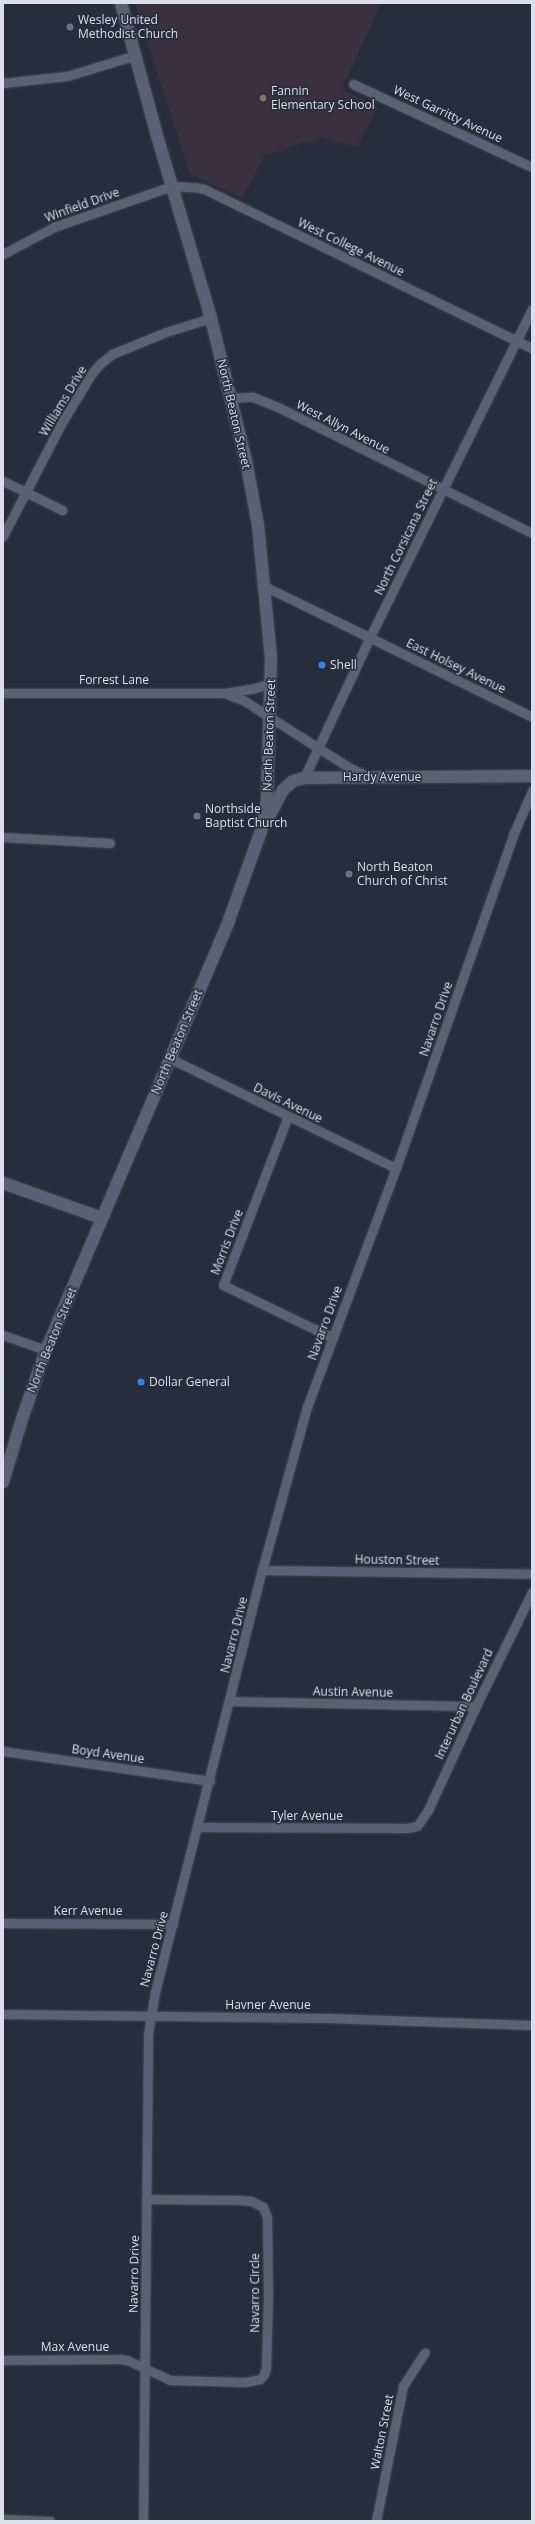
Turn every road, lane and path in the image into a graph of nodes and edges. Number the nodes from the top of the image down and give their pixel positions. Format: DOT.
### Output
graph roads {
  1 [pos="121,3"];
  2 [pos="136,55"];
  3 [pos="3,83"];
  4 [pos="353,84"];
  5 [pos="532,167"];
  6 [pos="172,186"];
  7 [pos="3,254"];
  8 [pos="532,309"];
  9 [pos="211,318"];
  10 [pos="516,341"];
  11 [pos="532,348"];
  12 [pos="231,398"];
  13 [pos="3,481"];
  14 [pos="443,489"];
  15 [pos="26,492"];
  16 [pos="62,510"];
  17 [pos="532,534"];
  18 [pos="3,536"];
  19 [pos="264,586"];
  20 [pos="370,637"];
  21 [pos="271,683"];
  22 [pos="3,693"];
  23 [pos="225,693"];
  24 [pos="270,716"];
  25 [pos="532,717"];
  26 [pos="317,747"];
  27 [pos="532,776"];
  28 [pos="370,777"];
  29 [pos="304,778"];
  30 [pos="532,791"];
  31 [pos="261,831"];
  32 [pos="3,837"];
  33 [pos="110,843"];
  34 [pos="169,1058"];
  35 [pos="288,1116"];
  36 [pos="396,1168"];
  37 [pos="3,1183"];
  38 [pos="102,1218"];
  39 [pos="3,1334"];
  40 [pos="333,1338"];
  41 [pos="46,1350"];
  42 [pos="3,1482"];
  43 [pos="262,1570"];
  44 [pos="532,1574"];
  45 [pos="532,1592"];
  46 [pos="231,1701"];
  47 [pos="476,1706"];
  48 [pos="3,1751"];
  49 [pos="210,1781"];
  50 [pos="416,1826"];
  51 [pos="198,1827"];
  52 [pos="3,1922"];
  53 [pos="172,1924"];
  54 [pos="3,2014"];
  55 [pos="150,2016"];
  56 [pos="532,2025"];
  57 [pos="146,2199"];
  58 [pos="424,2352"];
  59 [pos="3,2360"];
  60 [pos="145,2369"];
  61 [pos="3,2520"];
  62 [pos="50,2521"];
  63 [pos="143,2521"];
  64 [pos="376,2521"];
  1 -- 2 [label="main road, North Beaton Street"];
  2 -- 3 [label="street"];
  2 -- 6 [label="main road, North Beaton Street"];
  4 -- 5 [label="street, West Garritty Avenue"];
  6 -- 7 [label="street, Winfield Drive"];
  6 -- 9 [label="main road, North Beaton Street"];
  6 -- 10 [label="street, West College Avenue"];
  8 -- 10 [label="street, North Corsicana Street"];
  9 -- 12 [label="main road, North Beaton Street"];
  9 -- 15 [label="street, Williams Drive"];
  10 -- 11 [label="street, West College Avenue"];
  10 -- 14 [label="street, North Corsicana Street"];
  12 -- 14 [label="street, West Allyn Avenue"];
  12 -- 19 [label="main road, North Beaton Street"];
  13 -- 15 [label="street"];
  14 -- 17 [label="street, West Allyn Avenue"];
  14 -- 20 [label="street, North Corsicana Street"];
  15 -- 16 [label="street"];
  15 -- 18 [label="street, Williams Drive"];
  19 -- 20 [label="street, East Holsey Avenue"];
  19 -- 21 [label="main road, North Beaton Street"];
  20 -- 25 [label="street, East Holsey Avenue"];
  20 -- 26 [label="street, North Corsicana Street"];
  21 -- 23 [label="street, Forrest Lane"];
  21 -- 24 [label="main road, North Beaton Street"];
  22 -- 23 [label="street, Forrest Lane"];
  23 -- 24 [label="street, Forrest Lane"];
  24 -- 26 [label="street, Forrest Lane"];
  24 -- 31 [label="main road, North Beaton Street"];
  26 -- 28 [label="street, Forrest Lane"];
  26 -- 29 [label="street, North Corsicana Street"];
  27 -- 28 [label="main road, Hardy Avenue"];
  28 -- 29 [label="main road, Hardy Avenue"];
  29 -- 31 [label="main road, Hardy Avenue"];
  30 -- 36 [label="street, Navarro Drive"];
  31 -- 34 [label="main road, North Beaton Street"];
  32 -- 33 [label="street"];
  34 -- 35 [label="street, Davis Avenue"];
  34 -- 38 [label="main road, North Beaton Street"];
  35 -- 36 [label="street, Davis Avenue"];
  35 -- 40 [label="street, Morris Drive"];
  36 -- 40 [label="street, Navarro Drive"];
  37 -- 38 [label="main road"];
  38 -- 41 [label="main road, North Beaton Street"];
  39 -- 41 [label="street"];
  40 -- 43 [label="street, Navarro Drive"];
  41 -- 42 [label="main road, North Beaton Street"];
  43 -- 44 [label="street, Houston Street"];
  43 -- 46 [label="street, Navarro Drive"];
  45 -- 47 [label="street, Interurban Boulevard"];
  46 -- 47 [label="street, Austin Avenue"];
  46 -- 49 [label="street, Navarro Drive"];
  47 -- 50 [label="street, Interurban Boulevard"];
  48 -- 49 [label="street, Boyd Avenue"];
  49 -- 51 [label="street, Navarro Drive"];
  50 -- 51 [label="street, Tyler Avenue"];
  51 -- 53 [label="street, Navarro Drive"];
  52 -- 53 [label="street, Kerr Avenue"];
  53 -- 55 [label="street, Navarro Drive"];
  54 -- 55 [label="street, Havner Avenue"];
  55 -- 56 [label="street, Havner Avenue"];
  55 -- 57 [label="street, Navarro Drive"];
  57 -- 60 [label="street, Navarro Drive"];
  57 -- 60 [label="street, Navarro Circle"];
  58 -- 64 [label="street, Walton Street"];
  59 -- 60 [label="street, Max Avenue"];
  60 -- 63 [label="street, Navarro Drive"];
  61 -- 62 [label="street"];
}
